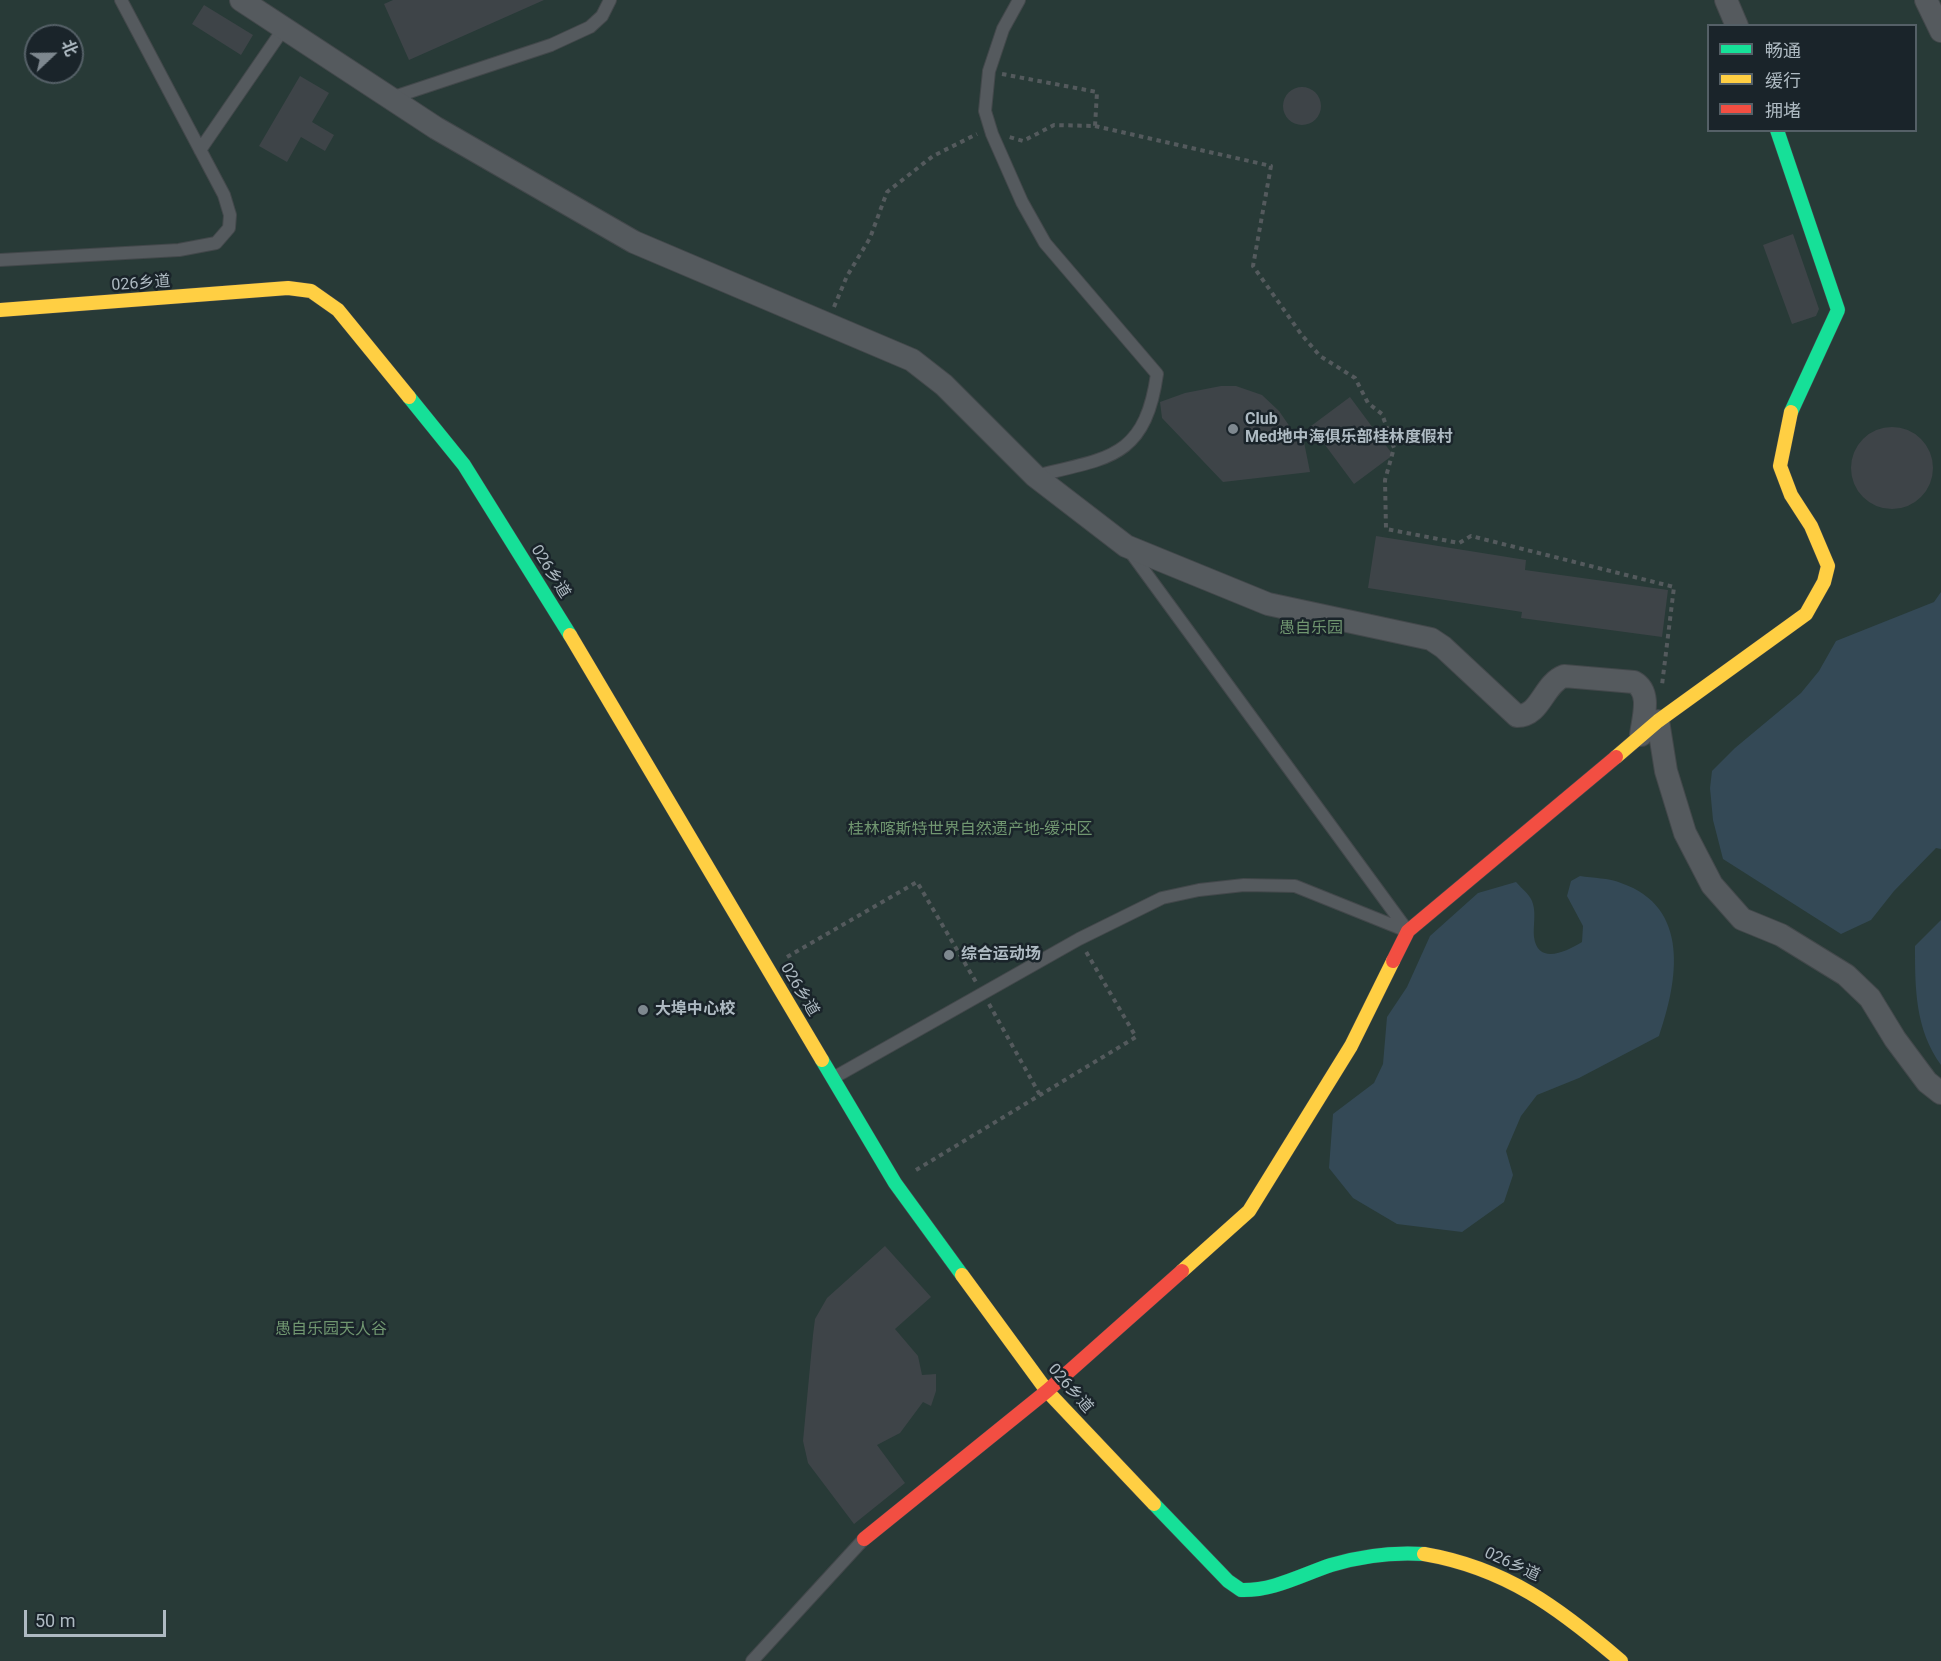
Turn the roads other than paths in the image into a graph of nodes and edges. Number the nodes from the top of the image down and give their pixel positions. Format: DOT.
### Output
graph roads {
  1 [pos="121,0"];
  2 [pos="241,0"];
  3 [pos="610,0"];
  4 [pos="1019,0"];
  5 [pos="1726,0"];
  6 [pos="1926,0"];
  7 [pos="1736,24"];
  8 [pos="284,28"];
  9 [pos="1941,31"];
  10 [pos="391,98"];
  11 [pos="1778,132"];
  12 [pos="200,150"];
  13 [pos="0,260"];
  14 [pos="0,310"];
  15 [pos="1035,476"];
  16 [pos="1126,546"];
  17 [pos="1649,728"];
  18 [pos="1408,931"];
  19 [pos="833,1078"];
  20 [pos="1941,1093"];
  21 [pos="1047,1390"];
  22 [pos="864,1539"];
  23 [pos="752,1661"];
  24 [pos="1621,1661"];
  1 -- 12 [label="lane"];
  2 -- 8 [label="street"];
  3 -- 10 [label="lane"];
  4 -- 15 [label="lane"];
  5 -- 7 [label="street"];
  6 -- 9 [label="street"];
  8 -- 10 [label="street"];
  8 -- 12 [label="lane"];
  10 -- 15 [label="street"];
  11 -- 17 [label="street"];
  12 -- 13 [label="lane"];
  14 -- 19 [label="street, 026乡道"];
  15 -- 16 [label="street"];
  16 -- 17 [label="street"];
  16 -- 18 [label="lane"];
  17 -- 18 [label="street"];
  17 -- 20 [label="street"];
  18 -- 19 [label="lane"];
  18 -- 21 [label="street"];
  19 -- 21 [label="street, 026乡道"];
  21 -- 22 [label="street"];
  21 -- 24 [label="street, 026乡道"];
  22 -- 23 [label="lane"];
}
